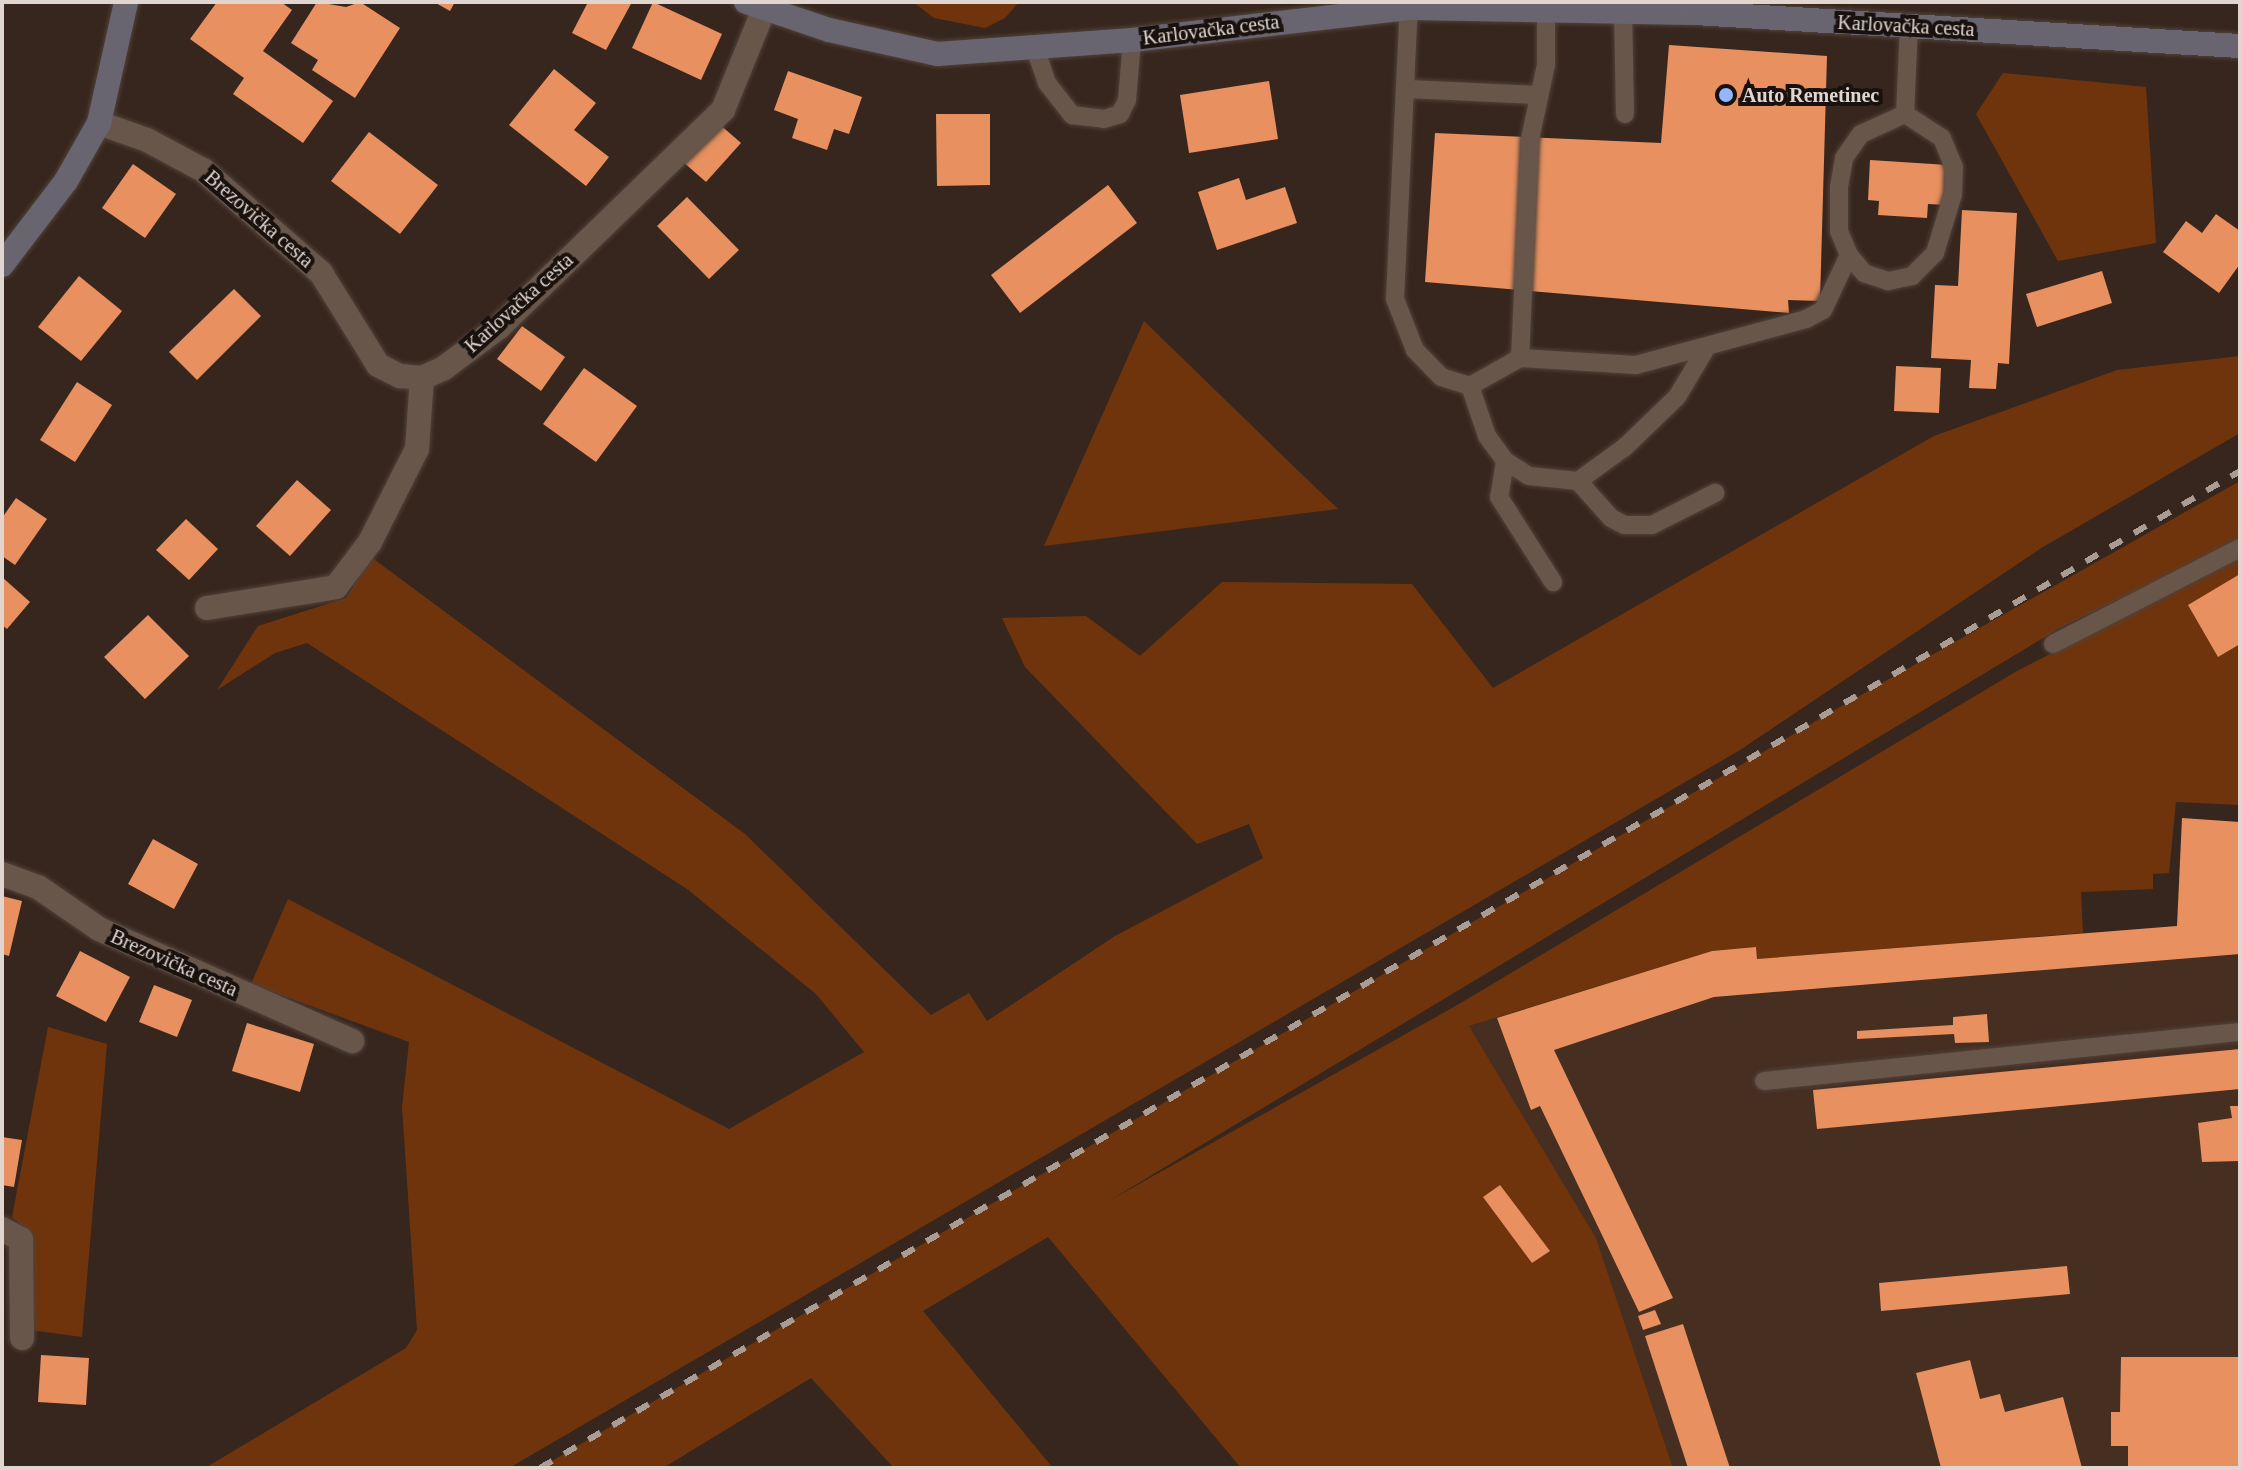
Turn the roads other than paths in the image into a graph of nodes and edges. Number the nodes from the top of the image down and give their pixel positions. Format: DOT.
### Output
graph roads {
  1 [pos="126,2"];
  2 [pos="1410,5"];
  3 [pos="1472,5"];
  4 [pos="755,6"];
  5 [pos="1534,6"];
  6 [pos="1752,9"];
  7 [pos="1623,10"];
  8 [pos="1810,11"];
  9 [pos="1909,27"];
  10 [pos="1132,40"];
  11 [pos="2240,46"];
  12 [pos="1035,48"];
  13 [pos="1406,89"];
  14 [pos="1539,95"];
  15 [pos="1625,114"];
  16 [pos="1905,114"];
  17 [pos="99,123"];
  18 [pos="1849,255"];
  19 [pos="2,265"];
  20 [pos="1705,350"];
  21 [pos="1520,358"];
  22 [pos="422,378"];
  23 [pos="1470,386"];
  24 [pos="1505,461"];
  25 [pos="1578,481"];
  26 [pos="1715,493"];
  27 [pos="2240,548"];
  28 [pos="1553,582"];
  29 [pos="207,608"];
  30 [pos="2053,644"];
  31 [pos="2,874"];
  32 [pos="2240,1032"];
  33 [pos="352,1041"];
  34 [pos="1764,1081"];
  35 [pos="2,1229"];
  36 [pos="22,1338"];
  1 -- 17 [label="main road"];
  2 -- 3 [label="main road, Karlovačka cesta"];
  2 -- 10 [label="main road, Karlovačka cesta"];
  2 -- 13 [label="lane"];
  3 -- 5 [label="main road, Karlovačka cesta"];
  4 -- 12 [label="main road, Karlovačka cesta"];
  4 -- 22 [label="street, Karlovačka cesta"];
  5 -- 7 [label="main road, Karlovačka cesta"];
  5 -- 14 [label="lane"];
  6 -- 7 [label="main road, Karlovačka cesta"];
  6 -- 8 [label="main road, Karlovačka cesta"];
  7 -- 15 [label="lane"];
  8 -- 9 [label="main road, Karlovačka cesta"];
  9 -- 11 [label="main road, Karlovačka cesta"];
  9 -- 16 [label="lane"];
  10 -- 12 [label="main road, Karlovačka cesta"];
  10 -- 12 [label="lane"];
  13 -- 14 [label="lane"];
  13 -- 23 [label="lane"];
  14 -- 21 [label="lane"];
  16 -- 18 [label="lane"];
  16 -- 18 [label="lane"];
  17 -- 19 [label="main road"];
  17 -- 22 [label="street, Brezovička cesta"];
  18 -- 20 [label="lane"];
  20 -- 21 [label="lane"];
  20 -- 25 [label="lane"];
  21 -- 23 [label="lane"];
  22 -- 29 [label="street"];
  23 -- 24 [label="lane"];
  24 -- 25 [label="lane"];
  24 -- 28 [label="lane"];
  25 -- 26 [label="lane"];
  27 -- 30 [label="lane"];
  31 -- 33 [label="street, Brezovička cesta"];
  32 -- 34 [label="lane"];
  35 -- 36 [label="street"];
}
